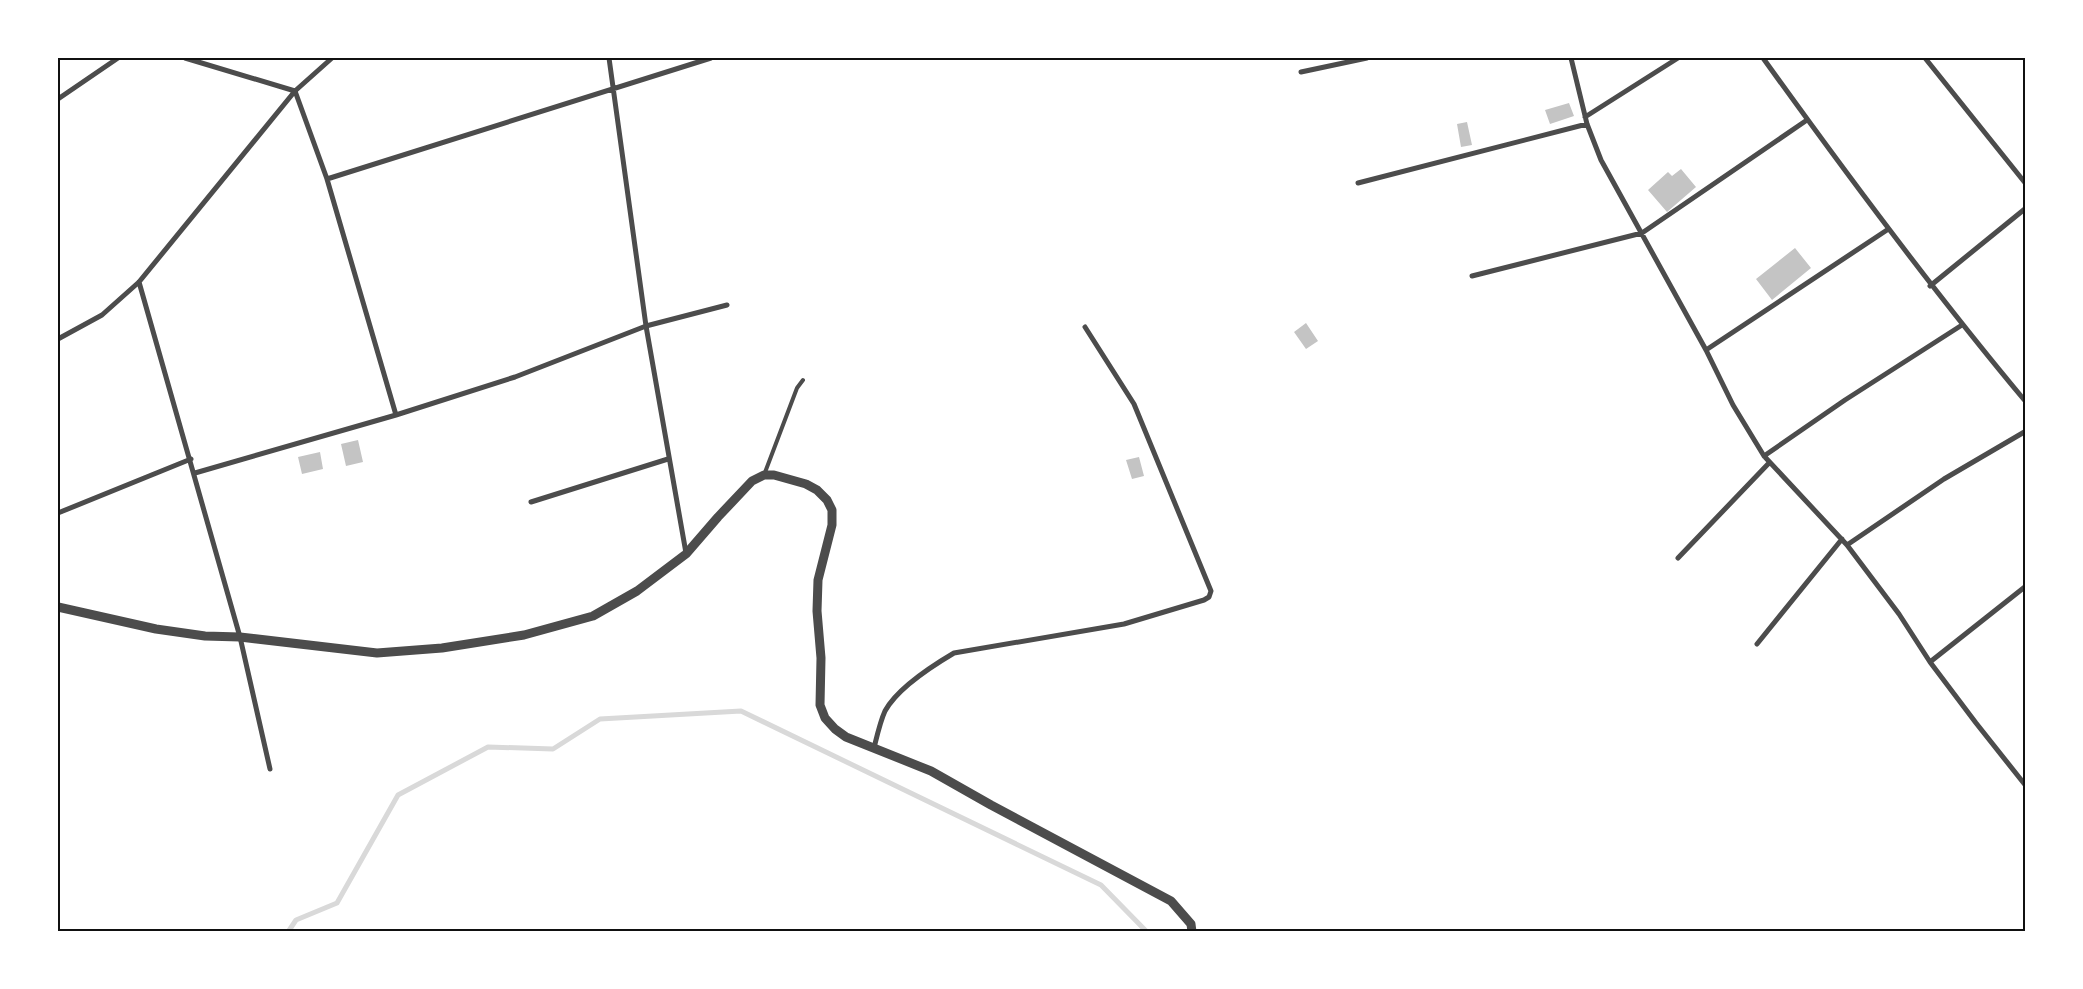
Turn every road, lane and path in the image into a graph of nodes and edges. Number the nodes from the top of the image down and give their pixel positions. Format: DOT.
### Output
graph roads {
  1 [pos="118,58"];
  2 [pos="185,58"];
  3 [pos="332,58"];
  4 [pos="609,58"];
  5 [pos="711,58"];
  6 [pos="1367,58"];
  7 [pos="1571,58"];
  8 [pos="1678,58"];
  9 [pos="1763,58"];
  10 [pos="1925,58"];
  11 [pos="1301,72"];
  12 [pos="612,88"];
  13 [pos="295,91"];
  14 [pos="58,99"];
  15 [pos="1586,120"];
  16 [pos="1807,120"];
  17 [pos="327,180"];
  18 [pos="1358,182"];
  19 [pos="2026,184"];
  20 [pos="2026,208"];
  21 [pos="1887,230"];
  22 [pos="1642,233"];
  23 [pos="1472,276"];
  24 [pos="139,282"];
  25 [pos="1930,286"];
  26 [pos="727,305"];
  27 [pos="646,326"];
  28 [pos="1962,326"];
  29 [pos="1085,327"];
  30 [pos="58,340"];
  31 [pos="1706,350"];
  32 [pos="803,380"];
  33 [pos="2026,402"];
  34 [pos="396,415"];
  35 [pos="2026,431"];
  36 [pos="1764,456"];
  37 [pos="668,459"];
  38 [pos="191,460"];
  39 [pos="1769,464"];
  40 [pos="195,473"];
  41 [pos="764,475"];
  42 [pos="531,502"];
  43 [pos="58,513"];
  44 [pos="1842,539"];
  45 [pos="1847,545"];
  46 [pos="686,554"];
  47 [pos="1678,558"];
  48 [pos="2025,587"];
  49 [pos="58,607"];
  50 [pos="240,637"];
  51 [pos="1757,644"];
  52 [pos="1930,662"];
  53 [pos="874,748"];
  54 [pos="270,769"];
  55 [pos="2026,786"];
  56 [pos="1192,932"];
  1 -- 14 [label="street"];
  2 -- 13 [label="street"];
  3 -- 13 [label="street"];
  4 -- 12 [label="street"];
  5 -- 12 [label="street"];
  6 -- 11 [label="street"];
  7 -- 15 [label="street"];
  8 -- 15 [label="street"];
  9 -- 16 [label="street"];
  10 -- 19 [label="street"];
  12 -- 17 [label="street"];
  12 -- 27 [label="street"];
  13 -- 17 [label="street"];
  13 -- 24 [label="street"];
  15 -- 18 [label="street"];
  15 -- 22 [label="street"];
  16 -- 21 [label="street"];
  16 -- 22 [label="street"];
  17 -- 34 [label="street"];
  20 -- 25 [label="street"];
  21 -- 25 [label="street"];
  21 -- 31 [label="street"];
  22 -- 23 [label="street"];
  22 -- 31 [label="street"];
  24 -- 30 [label="street"];
  24 -- 38 [label="street"];
  25 -- 28 [label="street"];
  26 -- 27 [label="street"];
  27 -- 34 [label="street"];
  27 -- 37 [label="street"];
  28 -- 33 [label="street"];
  28 -- 36 [label="street"];
  29 -- 53 [label="street"];
  31 -- 36 [label="street"];
  32 -- 41 [label="lane"];
  34 -- 40 [label="street"];
  35 -- 45 [label="street"];
  36 -- 39 [label="street"];
  37 -- 42 [label="street"];
  37 -- 46 [label="street"];
  38 -- 40 [label="street"];
  38 -- 43 [label="street"];
  39 -- 44 [label="street"];
  39 -- 47 [label="street"];
  40 -- 50 [label="street"];
  41 -- 46 [label="street"];
  41 -- 53 [label="street"];
  44 -- 45 [label="street"];
  44 -- 51 [label="street"];
  45 -- 52 [label="street"];
  46 -- 50 [label="street"];
  48 -- 52 [label="street"];
  49 -- 50 [label="street"];
  50 -- 54 [label="street"];
  52 -- 55 [label="street"];
  53 -- 56 [label="street"];
}
